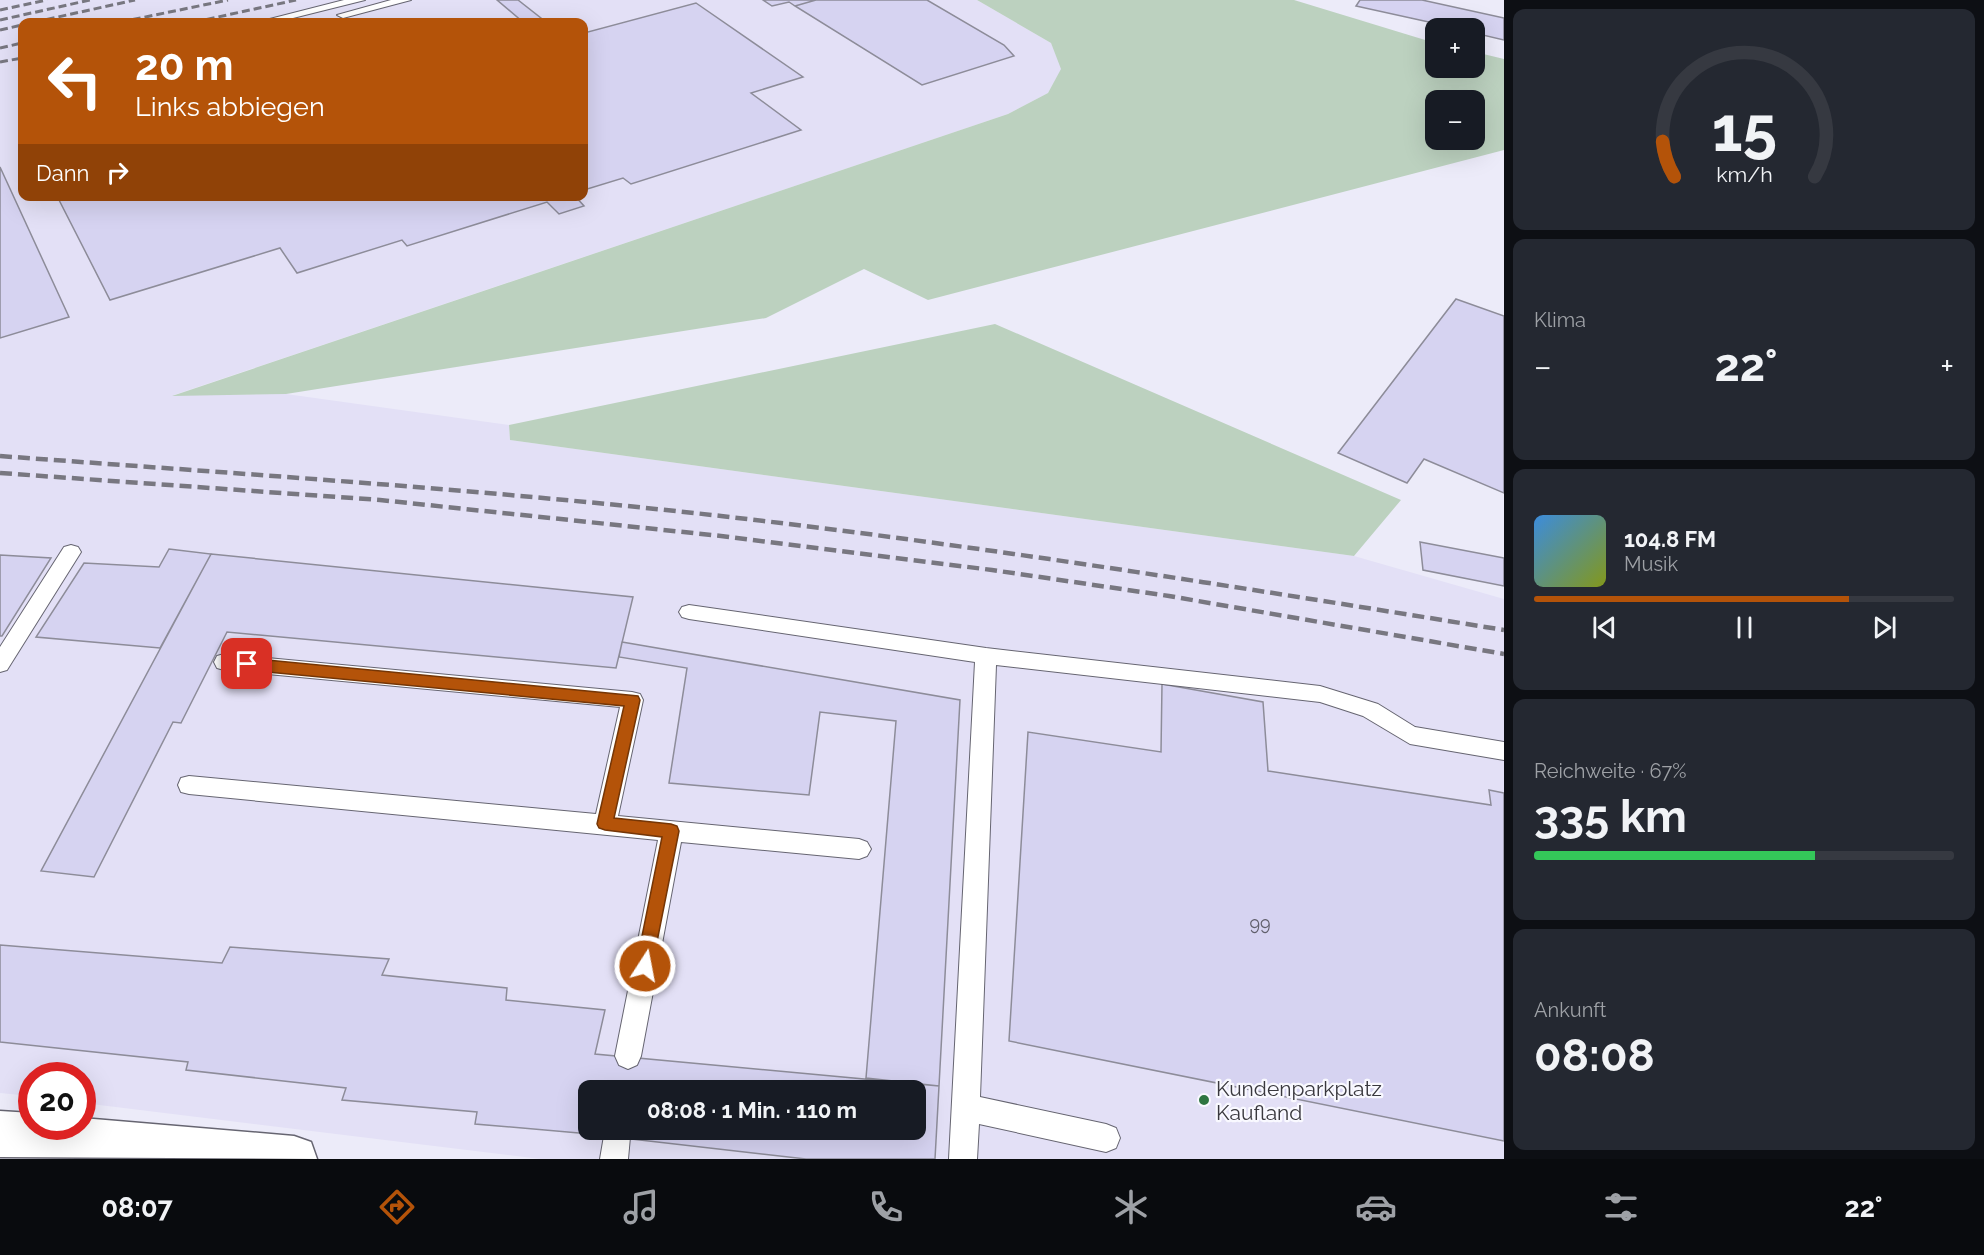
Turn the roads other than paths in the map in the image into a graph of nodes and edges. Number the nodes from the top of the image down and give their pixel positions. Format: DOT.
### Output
graph roads {
  1 [pos="359,0"];
  2 [pos="405,0"];
  3 [pos="281,18"];
  4 [pos="331,18"];
  5 [pos="71,552"];
  6 [pos="689,612"];
  7 [pos="986,656"];
  8 [pos="224,662"];
  9 [pos="0,664"];
  10 [pos="1504,751"];
  11 [pos="189,784"];
  12 [pos="605,824"];
  13 [pos="671,831"];
  14 [pos="859,849"];
  15 [pos="628,1056"];
  16 [pos="966,1108"];
  17 [pos="0,1134"];
  18 [pos="1106,1138"];
  19 [pos="294,1159"];
  20 [pos="963,1159"];
  1 -- 3 [label="lane"];
  2 -- 4 [label="lane"];
  5 -- 9 [label="lane"];
  6 -- 7 [label="lane"];
  7 -- 10 [label="lane"];
  7 -- 16 [label="lane"];
  8 -- 12 [label="lane"];
  11 -- 12 [label="lane"];
  12 -- 13 [label="lane"];
  13 -- 14 [label="lane"];
  13 -- 15 [label="lane"];
  16 -- 18 [label="lane"];
  16 -- 20 [label="lane"];
  17 -- 19 [label="street"];
}
